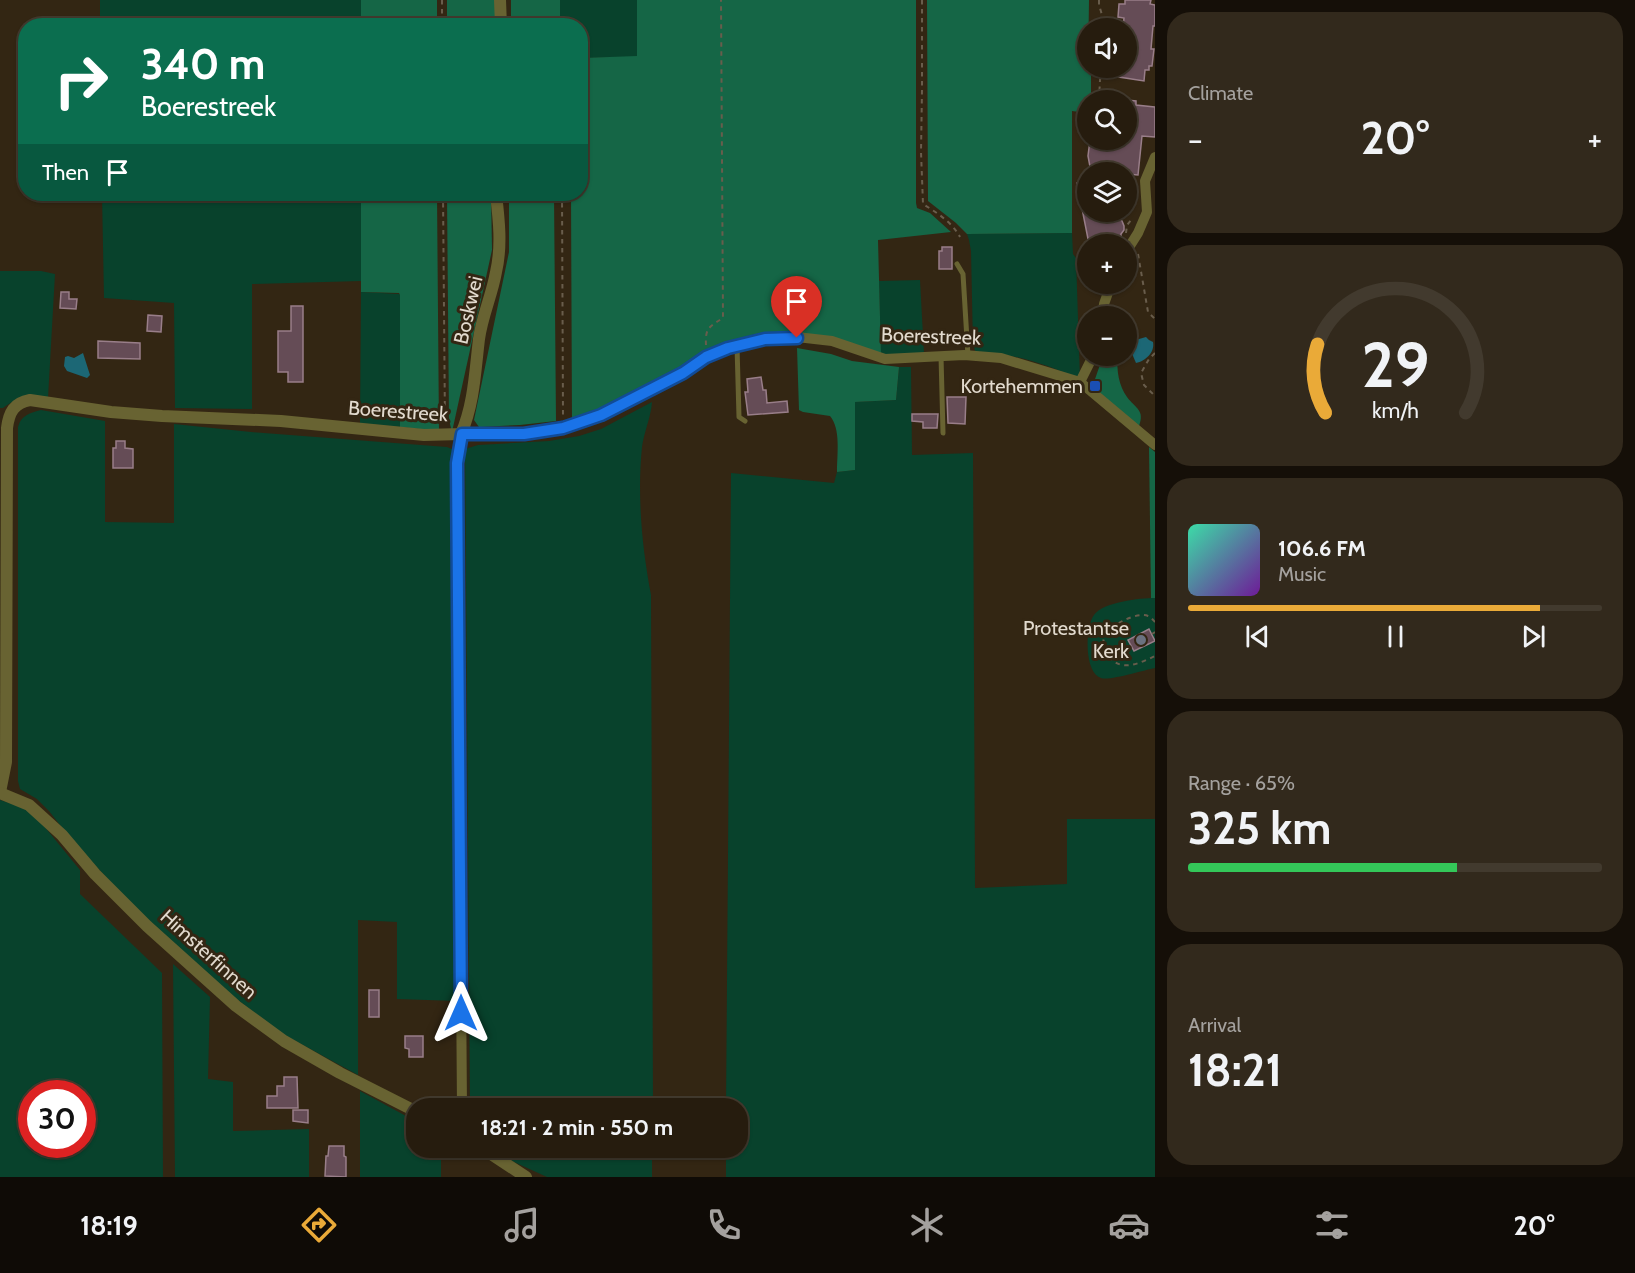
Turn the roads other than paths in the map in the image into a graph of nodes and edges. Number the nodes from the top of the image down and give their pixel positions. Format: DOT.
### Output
graph roads {
  1 [pos="501,0"];
  2 [pos="501,18"];
  3 [pos="1155,157"];
  4 [pos="497,201"];
  5 [pos="1137,236"];
  6 [pos="957,264"];
  7 [pos="737,346"];
  8 [pos="941,356"];
  9 [pos="968,356"];
  10 [pos="1088,366"];
  11 [pos="1080,382"];
  12 [pos="745,421"];
  13 [pos="943,433"];
  14 [pos="462,434"];
  15 [pos="1155,445"];
  16 [pos="0,793"];
  17 [pos="462,1098"];
  18 [pos="406,1106"];
  19 [pos="497,1158"];
  20 [pos="526,1177"];
  1 -- 2 [label="street"];
  3 -- 5 [label="street"];
  4 -- 14 [label="street, Boskwei"];
  6 -- 9 [label="lane"];
  7 -- 8 [label="street, Boerestreek"];
  7 -- 12 [label="lane"];
  7 -- 14 [label="street, Boerestreek"];
  8 -- 9 [label="street, Boerestreek"];
  8 -- 13 [label="lane"];
  9 -- 11 [label="street, Boerestreek"];
  10 -- 11 [label="street"];
  11 -- 15 [label="street, Boerestreek"];
  14 -- 16 [label="street, Boerestreek"];
  14 -- 17 [label="street"];
  16 -- 18 [label="street, Himsterfinnen"];
  19 -- 20 [label="street"];
}
